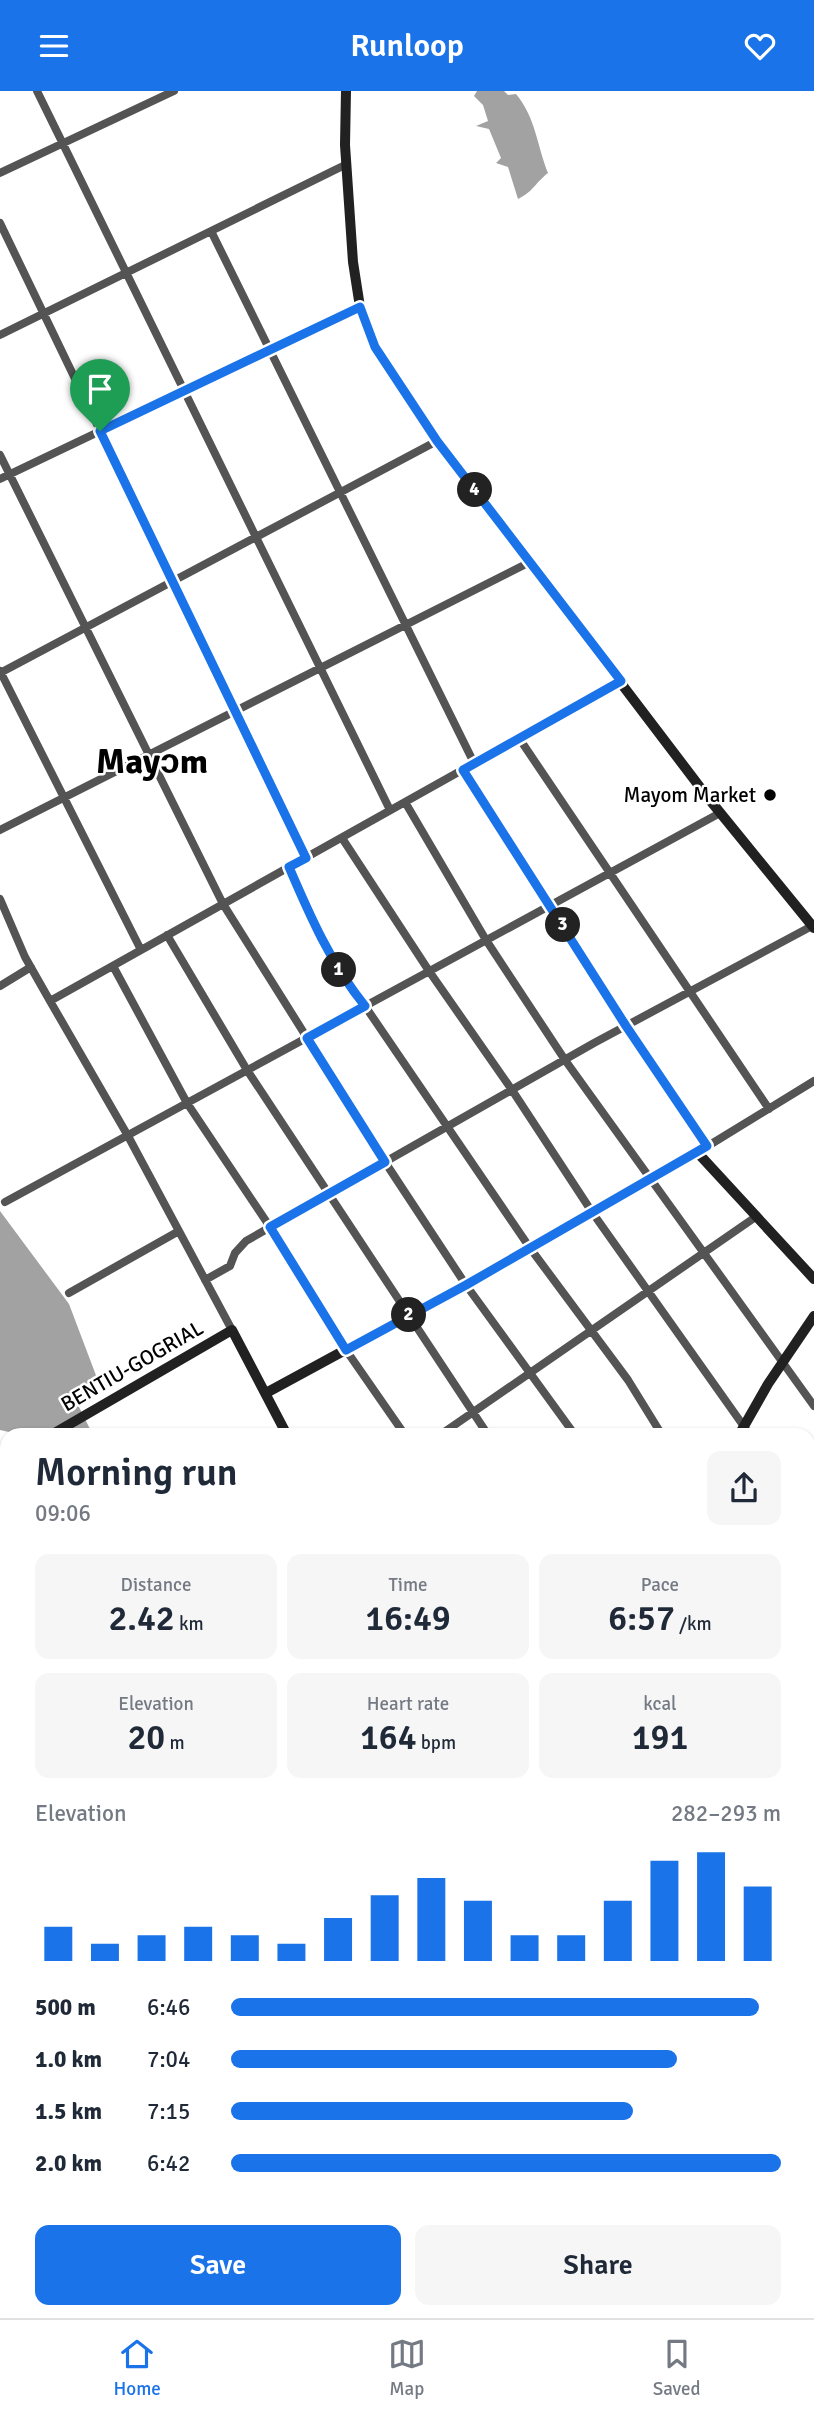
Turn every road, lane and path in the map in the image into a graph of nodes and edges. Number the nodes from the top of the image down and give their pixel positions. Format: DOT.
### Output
graph roads {
  1 [pos="37,91"];
  2 [pos="174,91"];
  3 [pos="346,91"];
  4 [pos="62,144"];
  5 [pos="347,164"];
  6 [pos="0,173"];
  7 [pos="0,223"];
  8 [pos="211,231"];
  9 [pos="126,273"];
  10 [pos="360,307"];
  11 [pos="44,314"];
  12 [pos="0,335"];
  13 [pos="270,350"];
  14 [pos="184,392"];
  15 [pos="100,431"];
  16 [pos="437,441"];
  17 [pos="0,455"];
  18 [pos="10,475"];
  19 [pos="0,479"];
  20 [pos="340,492"];
  21 [pos="255,537"];
  22 [pos="530,562"];
  23 [pos="173,581"];
  24 [pos="405,624"];
  25 [pos="86,627"];
  26 [pos="320,667"];
  27 [pos="0,672"];
  28 [pos="621,681"];
  29 [pos="235,710"];
  30 [pos="519,738"];
  31 [pos="149,754"];
  32 [pos="474,763"];
  33 [pos="463,770"];
  34 [pos="64,797"];
  35 [pos="405,802"];
  36 [pos="390,810"];
  37 [pos="720,813"];
  38 [pos="0,830"];
  39 [pos="342,838"];
  40 [pos="306,858"];
  41 [pos="289,867"];
  42 [pos="610,873"];
  43 [pos="0,899"];
  44 [pos="223,904"];
  45 [pos="551,905"];
  46 [pos="813,927"];
  47 [pos="167,935"];
  48 [pos="486,940"];
  49 [pos="141,950"];
  50 [pos="113,966"];
  51 [pos="31,967"];
  52 [pos="429,971"];
  53 [pos="0,986"];
  54 [pos="690,992"];
  55 [pos="50,1001"];
  56 [pos="365,1006"];
  57 [pos="626,1026"];
  58 [pos="307,1038"];
  59 [pos="565,1060"];
  60 [pos="247,1070"];
  61 [pos="814,1081"];
  62 [pos="512,1090"];
  63 [pos="187,1103"];
  64 [pos="769,1109"];
  65 [pos="446,1127"];
  66 [pos="128,1136"];
  67 [pos="702,1149"];
  68 [pos="385,1162"];
  69 [pos="652,1178"];
  70 [pos="328,1195"];
  71 [pos="5,1202"];
  72 [pos="592,1212"];
  73 [pos="757,1216"];
  74 [pos="270,1227"];
  75 [pos="179,1231"];
  76 [pos="530,1248"];
  77 [pos="704,1253"];
  78 [pos="814,1279"];
  79 [pos="205,1280"];
  80 [pos="466,1285"];
  81 [pos="648,1292"];
  82 [pos="69,1293"];
  83 [pos="408,1316"];
  84 [pos="814,1316"];
  85 [pos="232,1330"];
  86 [pos="591,1330"];
  87 [pos="346,1350"];
  88 [pos="782,1363"];
  89 [pos="530,1373"];
  90 [pos="266,1393"];
  91 [pos="814,1406"];
  92 [pos="472,1413"];
  93 [pos="63,1428"];
  94 [pos="284,1428"];
  95 [pos="400,1428"];
  96 [pos="450,1428"];
  97 [pos="483,1428"];
  98 [pos="570,1428"];
  99 [pos="658,1428"];
  100 [pos="741,1428"];
  101 [pos="746,1428"];
  1 -- 4 [label="street"];
  2 -- 4 [label="street"];
  3 -- 5 [label="main road"];
  4 -- 6 [label="street"];
  4 -- 9 [label="street"];
  5 -- 8 [label="street"];
  5 -- 10 [label="main road"];
  7 -- 11 [label="street"];
  8 -- 9 [label="street"];
  8 -- 13 [label="street"];
  9 -- 11 [label="street"];
  9 -- 14 [label="street"];
  10 -- 13 [label="street"];
  10 -- 16 [label="main road"];
  11 -- 12 [label="street"];
  11 -- 15 [label="street"];
  13 -- 14 [label="street"];
  13 -- 20 [label="street"];
  14 -- 15 [label="street"];
  14 -- 21 [label="street"];
  15 -- 18 [label="street"];
  15 -- 23 [label="street"];
  16 -- 20 [label="street"];
  16 -- 22 [label="main road"];
  17 -- 18 [label="street"];
  18 -- 19 [label="street"];
  18 -- 25 [label="street"];
  20 -- 21 [label="street"];
  20 -- 24 [label="street"];
  21 -- 23 [label="street"];
  21 -- 26 [label="street"];
  22 -- 24 [label="street"];
  22 -- 28 [label="main road"];
  23 -- 25 [label="street"];
  23 -- 29 [label="street"];
  24 -- 26 [label="street"];
  24 -- 32 [label="street"];
  25 -- 27 [label="street"];
  25 -- 31 [label="street"];
  26 -- 29 [label="street"];
  26 -- 36 [label="street"];
  27 -- 34 [label="street"];
  28 -- 30 [label="street"];
  28 -- 37 [label="main road"];
  29 -- 31 [label="street"];
  29 -- 40 [label="street"];
  30 -- 32 [label="street"];
  30 -- 42 [label="street"];
  31 -- 34 [label="street"];
  31 -- 44 [label="street"];
  32 -- 33 [label="street"];
  33 -- 35 [label="street"];
  33 -- 45 [label="street"];
  34 -- 38 [label="street"];
  34 -- 49 [label="street"];
  35 -- 36 [label="street"];
  35 -- 48 [label="street"];
  36 -- 39 [label="street"];
  37 -- 42 [label="street"];
  37 -- 46 [label="main road"];
  39 -- 40 [label="street"];
  39 -- 52 [label="street"];
  40 -- 41 [label="street"];
  41 -- 44 [label="street"];
  41 -- 56 [label="street"];
  42 -- 45 [label="street"];
  42 -- 54 [label="street"];
  43 -- 51 [label="street"];
  44 -- 47 [label="street"];
  44 -- 58 [label="street"];
  45 -- 48 [label="street"];
  45 -- 57 [label="street"];
  46 -- 54 [label="street"];
  47 -- 49 [label="street"];
  47 -- 60 [label="street"];
  48 -- 52 [label="street"];
  48 -- 59 [label="street"];
  49 -- 50 [label="street"];
  50 -- 55 [label="street"];
  50 -- 63 [label="street"];
  51 -- 53 [label="street"];
  51 -- 55 [label="street"];
  52 -- 56 [label="street"];
  52 -- 62 [label="street"];
  54 -- 57 [label="street"];
  54 -- 64 [label="street"];
  55 -- 66 [label="street"];
  56 -- 58 [label="street"];
  56 -- 65 [label="street"];
  57 -- 59 [label="street"];
  57 -- 67 [label="street"];
  58 -- 60 [label="street"];
  58 -- 68 [label="street"];
  59 -- 62 [label="street"];
  59 -- 69 [label="street"];
  60 -- 63 [label="street"];
  60 -- 70 [label="street"];
  61 -- 64 [label="street"];
  62 -- 65 [label="street"];
  62 -- 72 [label="street"];
  63 -- 66 [label="street"];
  63 -- 74 [label="street"];
  64 -- 67 [label="street"];
  65 -- 68 [label="street"];
  65 -- 76 [label="street"];
  66 -- 71 [label="street"];
  66 -- 75 [label="street"];
  67 -- 69 [label="main road"];
  67 -- 73 [label="main road"];
  68 -- 70 [label="street"];
  68 -- 80 [label="street"];
  69 -- 72 [label="main road"];
  69 -- 77 [label="street"];
  70 -- 74 [label="street"];
  70 -- 83 [label="street"];
  72 -- 76 [label="main road"];
  72 -- 81 [label="street"];
  73 -- 77 [label="street"];
  73 -- 78 [label="main road"];
  74 -- 79 [label="street"];
  74 -- 87 [label="street"];
  75 -- 79 [label="street"];
  75 -- 82 [label="street"];
  76 -- 80 [label="main road"];
  76 -- 86 [label="street"];
  77 -- 81 [label="street"];
  77 -- 88 [label="street"];
  79 -- 85 [label="street"];
  80 -- 83 [label="main road"];
  80 -- 89 [label="street"];
  81 -- 86 [label="street"];
  81 -- 100 [label="street"];
  83 -- 87 [label="main road"];
  83 -- 92 [label="street"];
  84 -- 88 [label="main road"];
  85 -- 90 [label="main road"];
  85 -- 93 [label="main road, BENTIU-GOGRIAL"];
  86 -- 89 [label="street"];
  86 -- 99 [label="street"];
  87 -- 90 [label="main road"];
  87 -- 95 [label="street"];
  88 -- 91 [label="street"];
  88 -- 101 [label="main road"];
  89 -- 92 [label="street"];
  89 -- 98 [label="street"];
  90 -- 94 [label="main road"];
  92 -- 96 [label="street"];
  92 -- 97 [label="street"];
}
